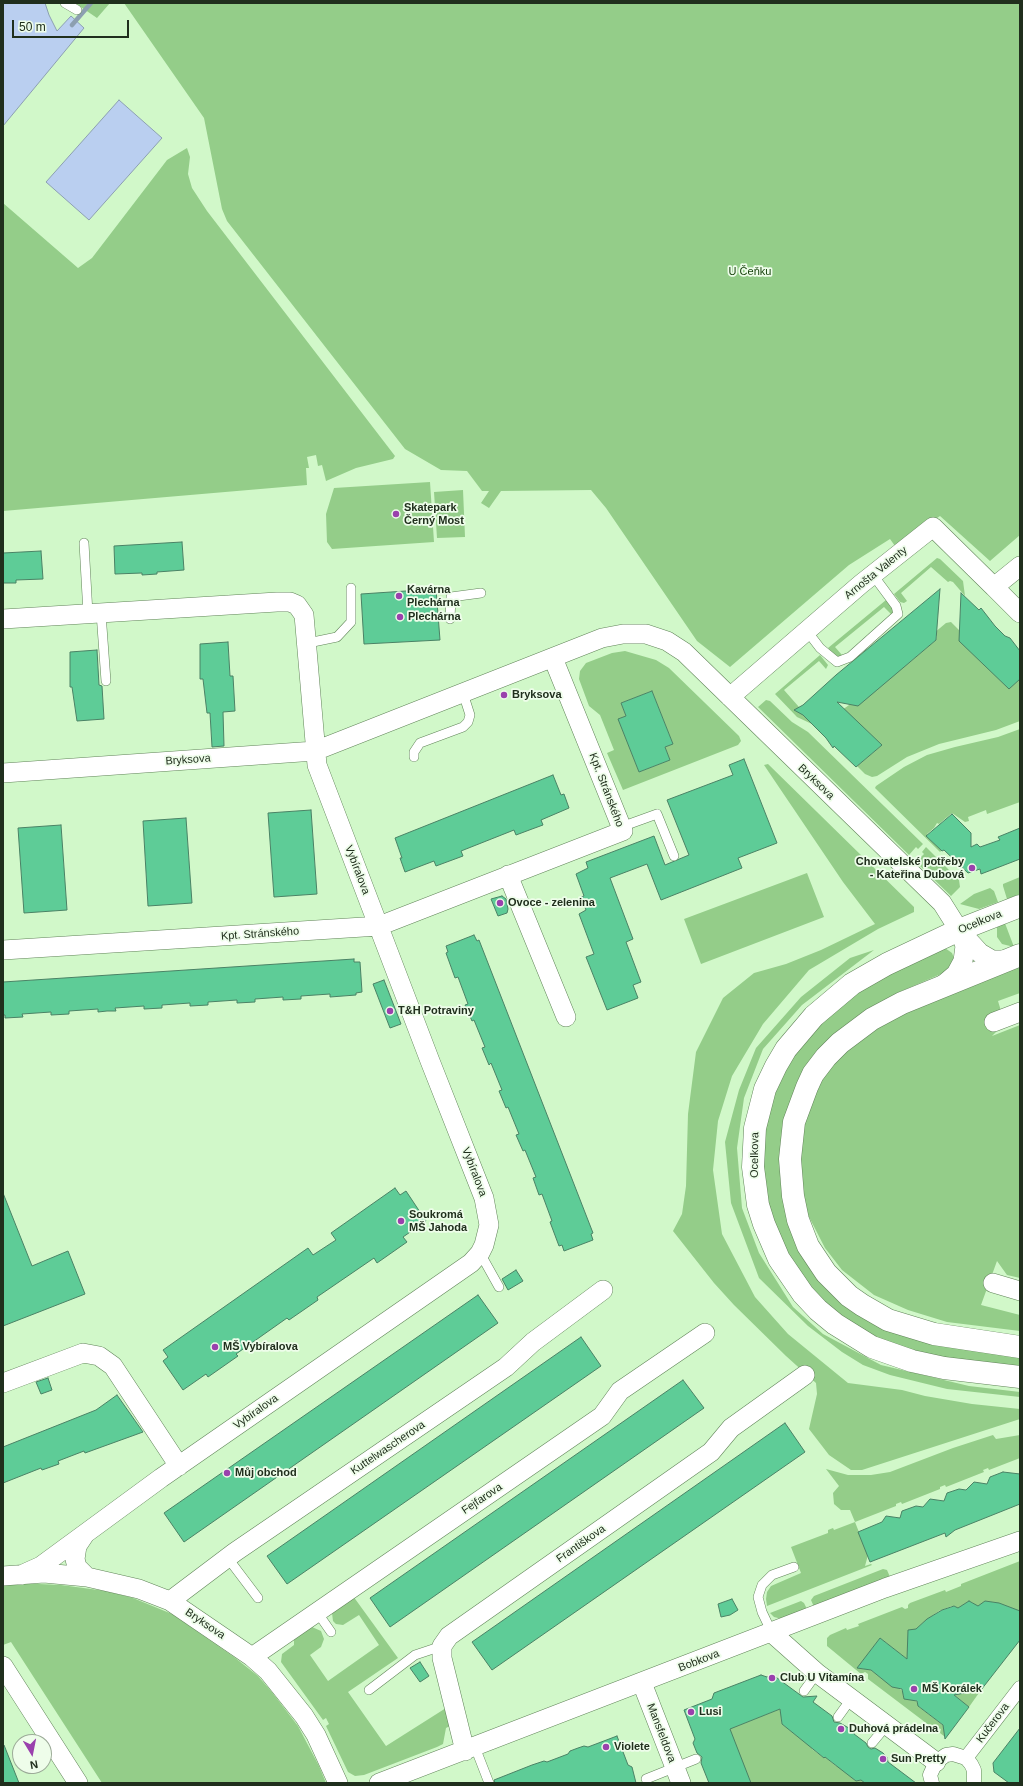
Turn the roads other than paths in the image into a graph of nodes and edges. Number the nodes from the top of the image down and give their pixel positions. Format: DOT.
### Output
graph roads {
  1 [pos="65,3"];
  2 [pos="77,10"];
  3 [pos="84,543"];
  4 [pos="1020,566"];
  5 [pos="873,575"];
  6 [pos="994,587"];
  7 [pos="351,588"];
  8 [pos="481,593"];
  9 [pos="95,613"];
  10 [pos="1020,613"];
  11 [pos="3,619"];
  12 [pos="450,619"];
  13 [pos="807,631"];
  14 [pos="308,643"];
  15 [pos="553,658"];
  16 [pos="106,681"];
  17 [pos="462,693"];
  18 [pos="730,698"];
  19 [pos="315,751"];
  20 [pos="414,757"];
  21 [pos="3,773"];
  22 [pos="621,827"];
  23 [pos="674,856"];
  24 [pos="508,875"];
  25 [pos="1020,906"];
  26 [pos="379,926"];
  27 [pos="959,930"];
  28 [pos="3,950"];
  29 [pos="1015,958"];
  30 [pos="932,991"];
  31 [pos="1020,1012"];
  32 [pos="566,1017"];
  33 [pos="994,1022"];
  34 [pos="480,1253"];
  35 [pos="993,1283"];
  36 [pos="499,1288"];
  37 [pos="603,1290"];
  38 [pos="1020,1291"];
  39 [pos="704,1333"];
  40 [pos="1020,1347"];
  41 [pos="805,1375"];
  42 [pos="1020,1377"];
  43 [pos="3,1383"];
  44 [pos="179,1466"];
  45 [pos="84,1534"];
  46 [pos="1020,1541"];
  47 [pos="227,1558"];
  48 [pos="794,1567"];
  49 [pos="14,1575"];
  50 [pos="87,1577"];
  51 [pos="258,1598"];
  52 [pos="170,1601"];
  53 [pos="317,1612"];
  54 [pos="331,1632"];
  55 [pos="772,1633"];
  56 [pos="442,1646"];
  57 [pos="252,1656"];
  58 [pos="3,1666"];
  59 [pos="817,1673"];
  60 [pos="642,1683"];
  61 [pos="1020,1688"];
  62 [pos="369,1690"];
  63 [pos="804,1691"];
  64 [pos="851,1699"];
  65 [pos="838,1717"];
  66 [pos="886,1725"];
  67 [pos="872,1743"];
  68 [pos="470,1749"];
  69 [pos="966,1758"];
  70 [pos="696,1759"];
  71 [pos="936,1762"];
  72 [pos="678,1775"];
  73 [pos="646,1778"];
  74 [pos="78,1783"];
  75 [pos="338,1783"];
  76 [pos="379,1783"];
  77 [pos="489,1783"];
  78 [pos="932,1783"];
  79 [pos="974,1783"];
  1 -- 2 [label="lane"];
  3 -- 9 [label="lane"];
  4 -- 6 [label="street"];
  5 -- 6 [label="street, Arnošta Valenty"];
  5 -- 13 [label="street, Arnošta Valenty"];
  5 -- 13 [label="lane"];
  6 -- 10 [label="street"];
  7 -- 14 [label="lane"];
  8 -- 12 [label="lane"];
  9 -- 11 [label="street, Vybíralova"];
  9 -- 14 [label="street, Vybíralova"];
  9 -- 16 [label="lane"];
  13 -- 18 [label="street, Arnošta Valenty"];
  14 -- 19 [label="street, Vybíralova"];
  15 -- 17 [label="street, Bryksova"];
  15 -- 18 [label="street, Bryksova"];
  15 -- 22 [label="street, Kpt. Stránského"];
  17 -- 19 [label="street, Bryksova"];
  17 -- 20 [label="lane"];
  18 -- 27 [label="street, Bryksova"];
  19 -- 21 [label="street, Bryksova"];
  19 -- 26 [label="street, Vybíralova"];
  22 -- 23 [label="lane"];
  22 -- 24 [label="street, Kpt. Stránského"];
  24 -- 26 [label="street, Kpt. Stránského"];
  24 -- 32 [label="street"];
  25 -- 27 [label="street, Ocelkova"];
  26 -- 28 [label="street, Kpt. Stránského"];
  26 -- 34 [label="street, Vybíralova"];
  27 -- 29 [label="street, Bryksova"];
  27 -- 30 [label="street"];
  27 -- 42 [label="street, Ocelkova"];
  29 -- 30 [label="street"];
  30 -- 40 [label="street"];
  31 -- 33 [label="street"];
  34 -- 36 [label="lane"];
  34 -- 44 [label="street, Vybíralova"];
  35 -- 38 [label="street"];
  37 -- 47 [label="street, Kuttelwascherova"];
  39 -- 53 [label="street, Fejfarova"];
  41 -- 56 [label="street, Františkova"];
  43 -- 44 [label="street"];
  44 -- 45 [label="street, Vybíralova"];
  45 -- 49 [label="street, Vybíralova"];
  45 -- 50 [label="street"];
  46 -- 55 [label="street, Bobkova"];
  47 -- 51 [label="lane"];
  47 -- 52 [label="street, Kuttelwascherova"];
  48 -- 55 [label="lane"];
  49 -- 50 [label="street, Bryksova"];
  50 -- 52 [label="street, Bryksova"];
  52 -- 57 [label="street, Bryksova"];
  53 -- 54 [label="lane"];
  53 -- 57 [label="street, Fejfarova"];
  55 -- 59 [label="street"];
  55 -- 60 [label="street, Bobkova"];
  56 -- 62 [label="lane"];
  56 -- 68 [label="street"];
  57 -- 75 [label="street, Bryksova"];
  58 -- 74 [label="street"];
  59 -- 63 [label="lane"];
  59 -- 64 [label="street"];
  60 -- 68 [label="street, Bobkova"];
  60 -- 72 [label="street, Mansfeldova"];
  61 -- 69 [label="street, Kučerova"];
  64 -- 65 [label="lane"];
  64 -- 66 [label="street"];
  66 -- 67 [label="lane"];
  66 -- 71 [label="street"];
  68 -- 76 [label="street, Bobkova"];
  68 -- 77 [label="lane"];
  69 -- 71 [label="street"];
  69 -- 79 [label="street"];
  70 -- 72 [label="lane"];
  71 -- 78 [label="street"];
  72 -- 73 [label="lane"];
}
